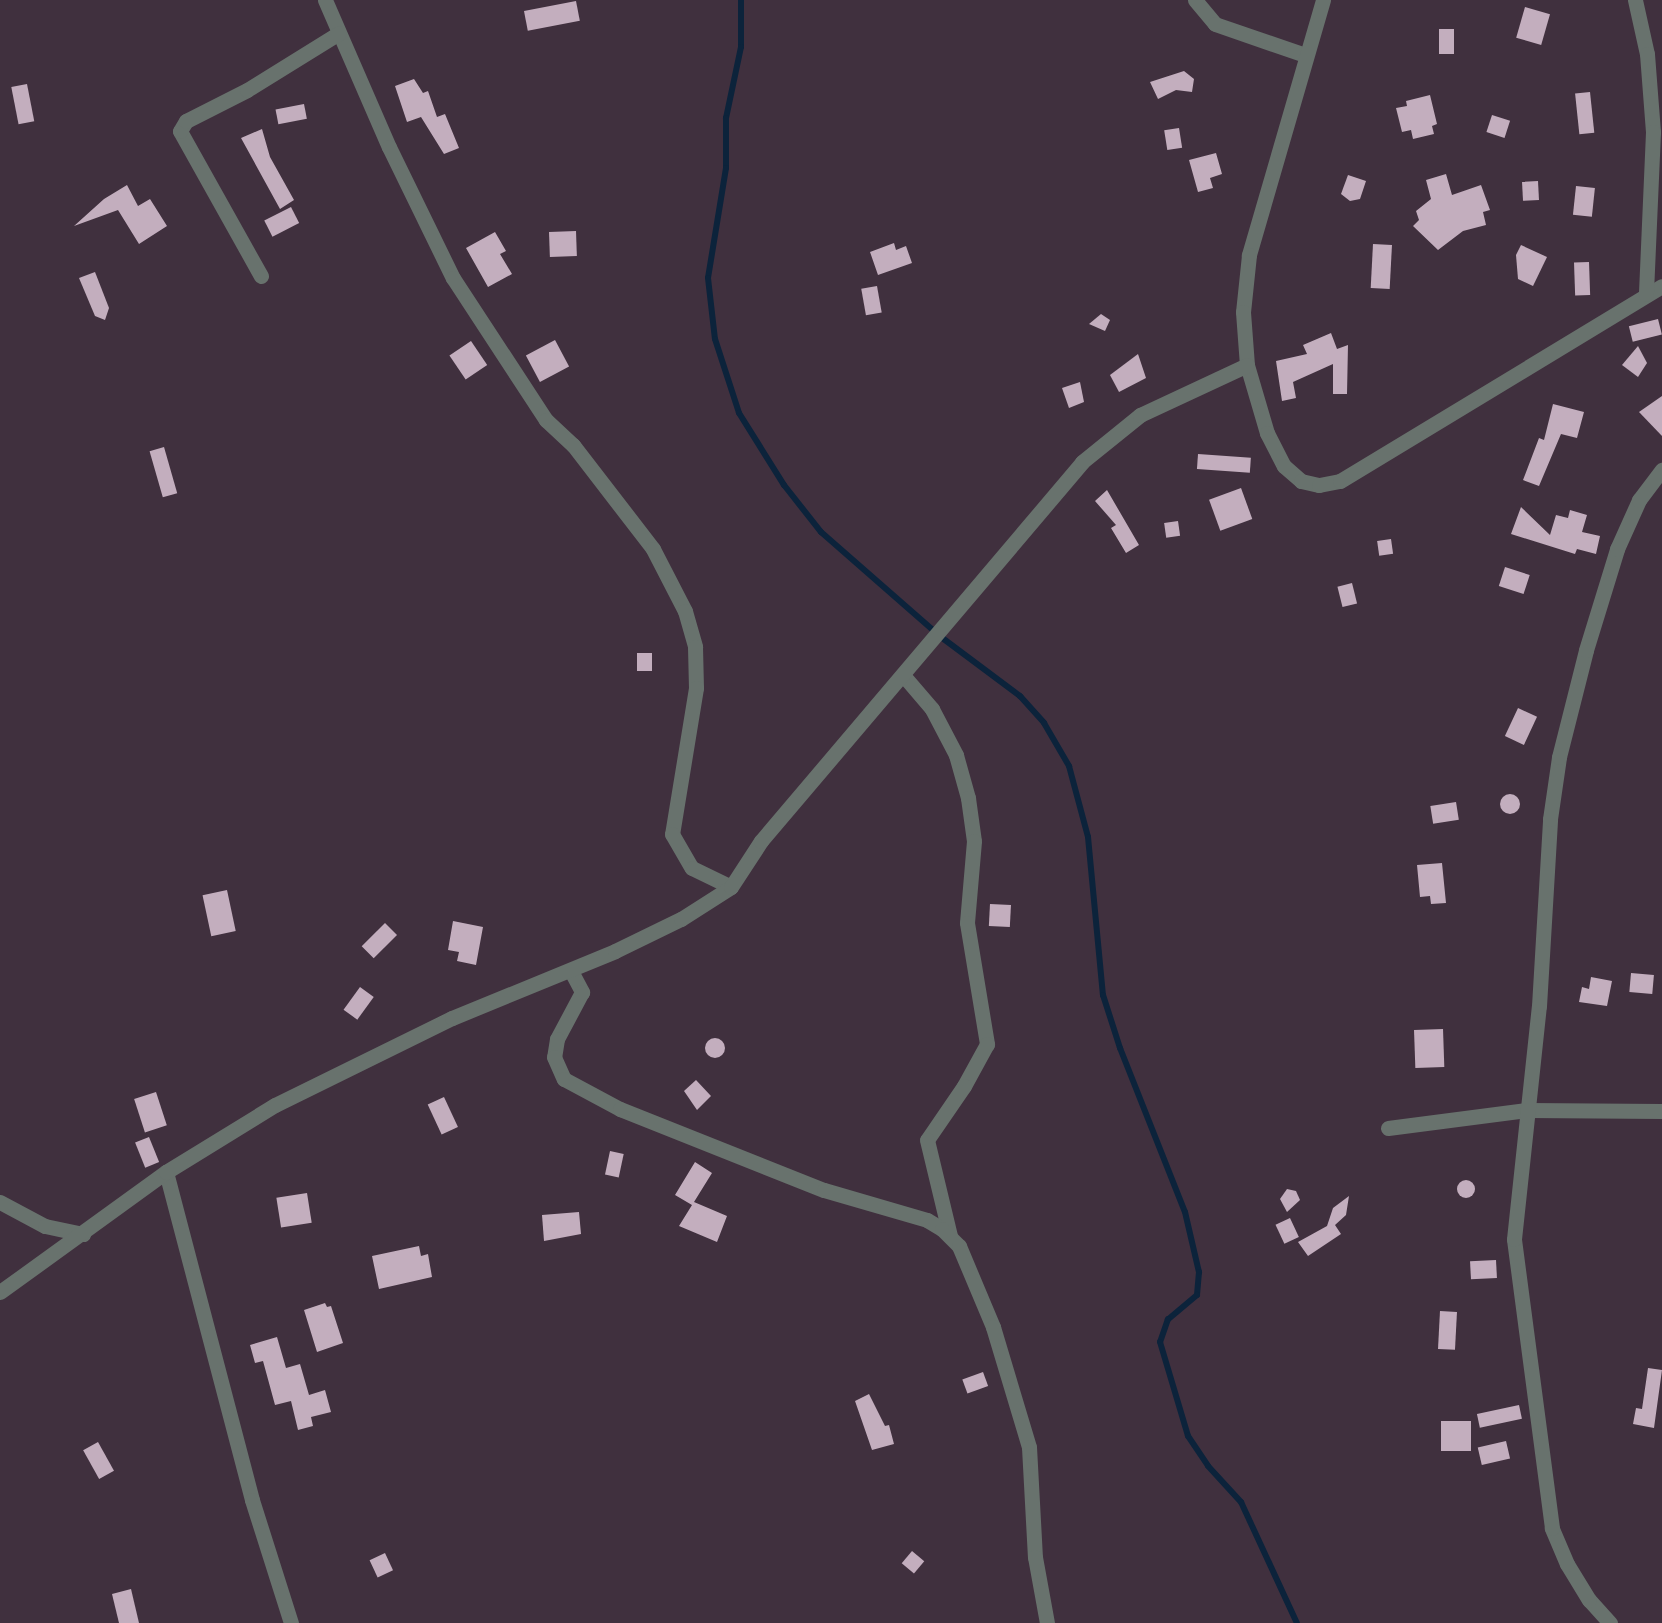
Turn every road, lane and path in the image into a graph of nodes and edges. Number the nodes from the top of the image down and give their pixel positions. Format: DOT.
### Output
graph roads {
  1 [pos="325,0"];
  2 [pos="1195,0"];
  3 [pos="1323,0"];
  4 [pos="1635,0"];
  5 [pos="339,33"];
  6 [pos="1305,56"];
  7 [pos="261,276"];
  8 [pos="1662,286"];
  9 [pos="1646,294"];
  10 [pos="1247,365"];
  11 [pos="1662,470"];
  12 [pos="903,675"];
  13 [pos="731,887"];
  14 [pos="571,970"];
  15 [pos="1527,1110"];
  16 [pos="1662,1111"];
  17 [pos="1388,1128"];
  18 [pos="166,1172"];
  19 [pos="0,1202"];
  20 [pos="83,1234"];
  21 [pos="950,1236"];
  22 [pos="0,1292"];
  23 [pos="291,1623"];
  24 [pos="1047,1623"];
  25 [pos="1610,1623"];
  1 -- 5 [label="street"];
  2 -- 6 [label="street"];
  3 -- 6 [label="street"];
  4 -- 9 [label="street"];
  5 -- 7 [label="street"];
  5 -- 13 [label="street"];
  6 -- 10 [label="street"];
  8 -- 9 [label="street"];
  9 -- 10 [label="street"];
  10 -- 12 [label="street"];
  11 -- 15 [label="street"];
  12 -- 13 [label="street"];
  12 -- 21 [label="street"];
  13 -- 14 [label="street"];
  14 -- 18 [label="street"];
  14 -- 21 [label="street"];
  15 -- 16 [label="street"];
  15 -- 17 [label="street"];
  15 -- 25 [label="street"];
  18 -- 20 [label="street"];
  18 -- 23 [label="street"];
  19 -- 20 [label="street"];
  20 -- 22 [label="street"];
  21 -- 24 [label="street"];
}
